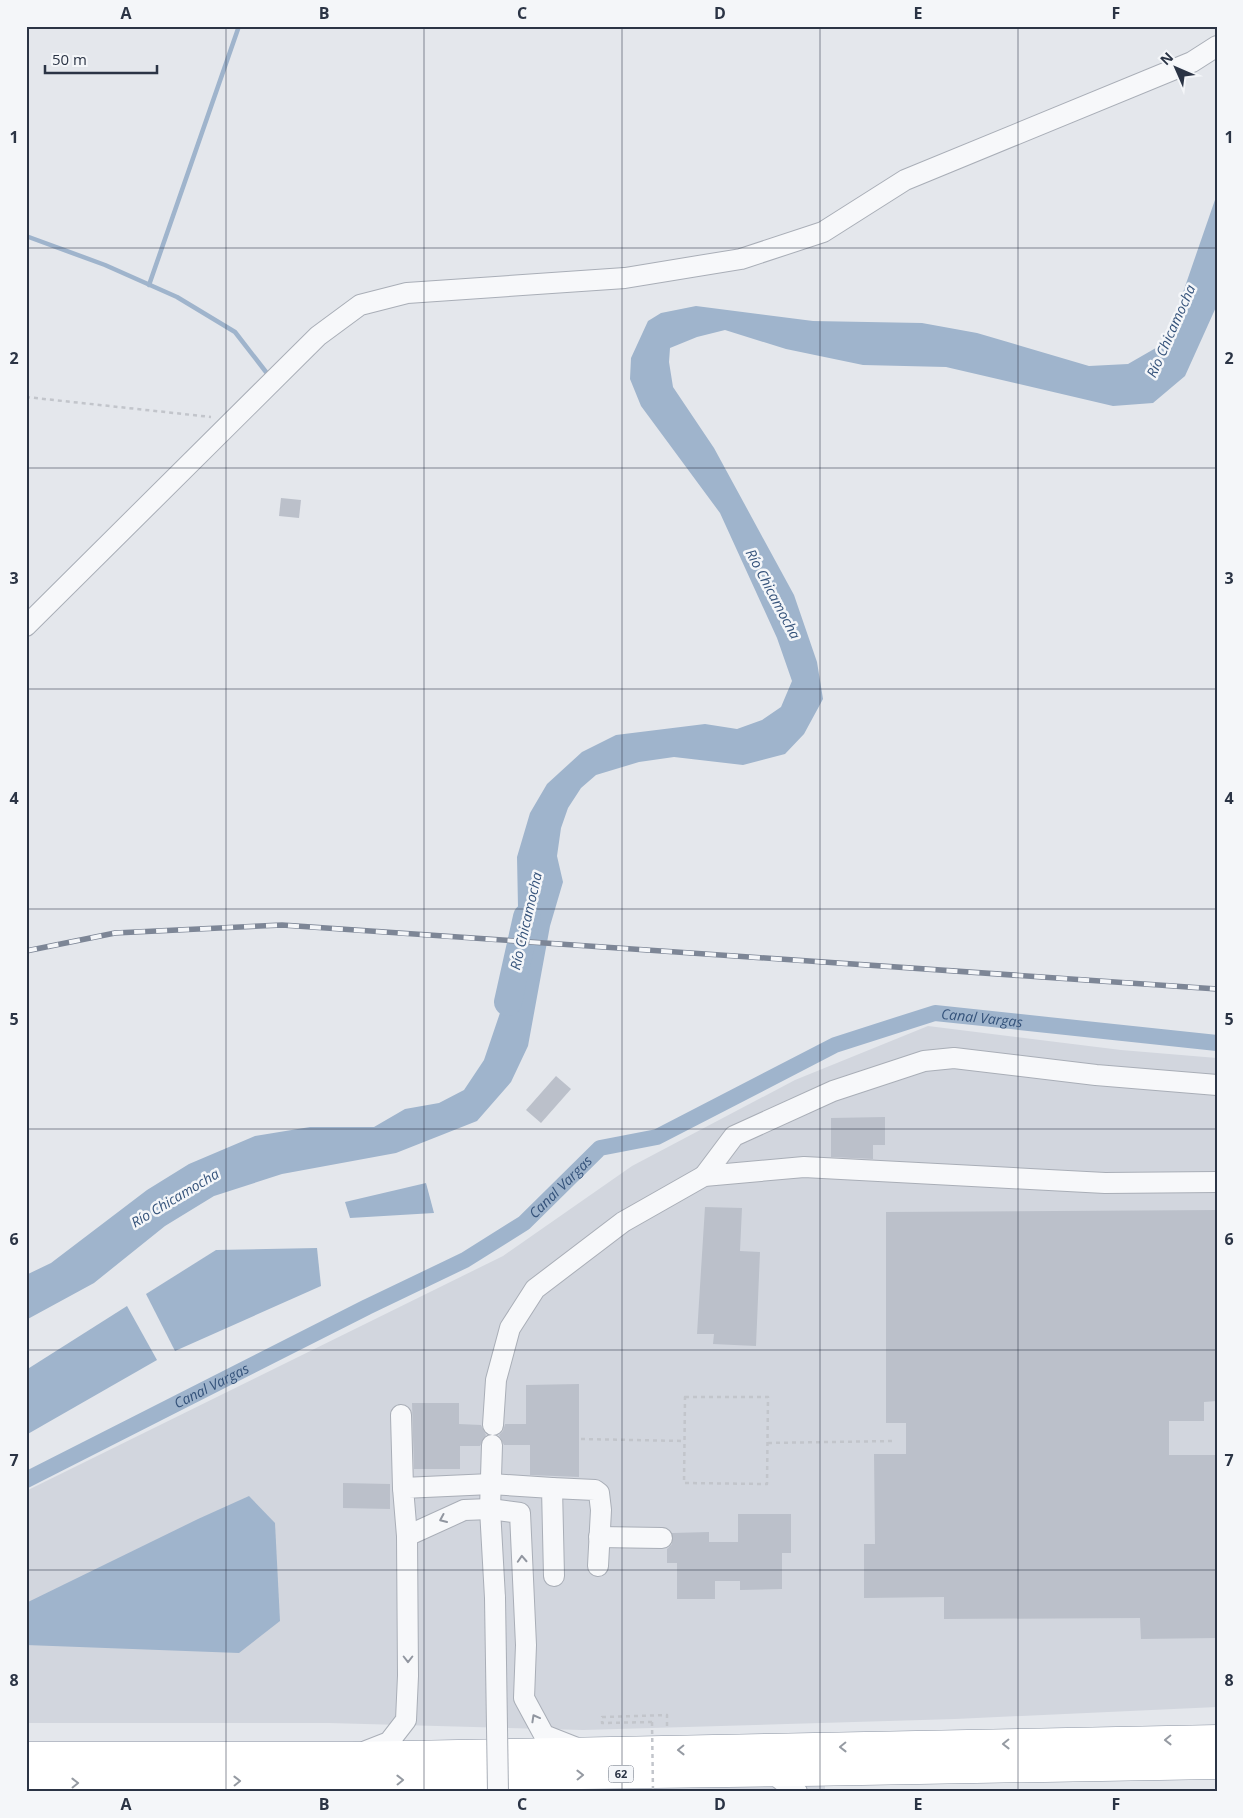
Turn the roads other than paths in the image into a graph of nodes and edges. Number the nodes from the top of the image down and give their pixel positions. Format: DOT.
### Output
graph roads {
  1 [pos="1217,46"];
  2 [pos="26,626"];
  3 [pos="1217,1085"];
  4 [pos="704,1176"];
  5 [pos="1217,1182"];
  6 [pos="401,1415"];
  7 [pos="493,1425"];
  8 [pos="492,1446"];
  9 [pos="491,1484"];
  10 [pos="470,1485"];
  11 [pos="521,1486"];
  12 [pos="403,1488"];
  13 [pos="552,1488"];
  14 [pos="490,1509"];
  15 [pos="464,1510"];
  16 [pos="520,1513"];
  17 [pos="407,1536"];
  18 [pos="599,1537"];
  19 [pos="662,1538"];
  20 [pos="598,1566"];
  21 [pos="554,1576"];
  22 [pos="1217,1739"];
  23 [pos="588,1752"];
  24 [pos="26,1756"];
  25 [pos="352,1756"];
  26 [pos="1217,1766"];
  27 [pos="771,1772"];
  28 [pos="533,1776"];
  29 [pos="26,1783"];
  30 [pos="432,1786"];
  31 [pos="498,1792"];
  32 [pos="564,1792"];
  33 [pos="797,1792"];
  1 -- 2 [label="street"];
  3 -- 4 [label="street"];
  4 -- 5 [label="street"];
  4 -- 7 [label="street"];
  6 -- 12 [label="street"];
  8 -- 9 [label="street"];
  9 -- 10 [label="street"];
  9 -- 11 [label="street"];
  9 -- 14 [label="street"];
  10 -- 12 [label="street"];
  10 -- 15 [label="street"];
  11 -- 13 [label="street"];
  11 -- 16 [label="street"];
  12 -- 17 [label="street"];
  13 -- 18 [label="street"];
  13 -- 21 [label="street"];
  14 -- 15 [label="street"];
  14 -- 16 [label="street"];
  14 -- 31 [label="street, bridge"];
  15 -- 17 [label="street, one-way"];
  23 -- 16 [label="street, one-way"];
  17 -- 25 [label="street, one-way"];
  18 -- 19 [label="street"];
  18 -- 20 [label="street"];
  22 -- 23 [label="highway, 62, one-way"];
  23 -- 25 [label="highway, 62"];
  24 -- 25 [label="highway, 62"];
  26 -- 27 [label="highway, 62"];
  28 -- 27 [label="highway, 62, one-way"];
  27 -- 33 [label="street"];
  28 -- 30 [label="highway, 62"];
  28 -- 32 [label="street"];
  29 -- 30 [label="highway, 62, one-way"];
}
